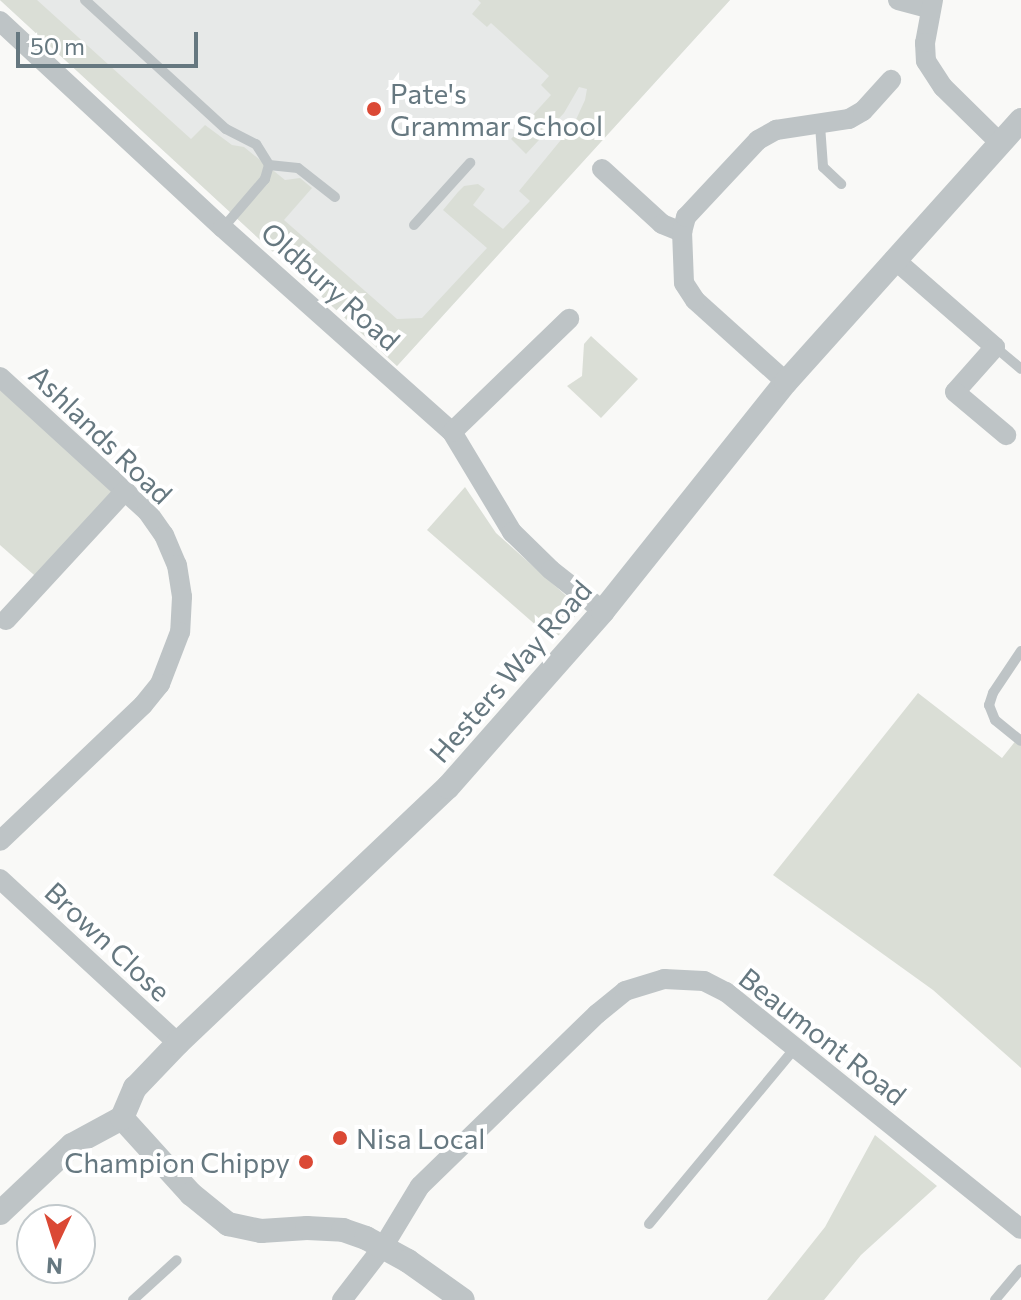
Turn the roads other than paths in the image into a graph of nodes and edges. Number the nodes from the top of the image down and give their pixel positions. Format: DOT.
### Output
graph roads {
  1 [pos="85,0"];
  2 [pos="898,0"];
  3 [pos="932,4"];
  4 [pos="0,21"];
  5 [pos="891,80"];
  6 [pos="1021,120"];
  7 [pos="820,125"];
  8 [pos="999,142"];
  9 [pos="470,163"];
  10 [pos="269,165"];
  11 [pos="602,169"];
  12 [pos="841,184"];
  13 [pos="335,197"];
  14 [pos="414,225"];
  15 [pos="223,228"];
  16 [pos="682,232"];
  17 [pos="894,259"];
  18 [pos="569,319"];
  19 [pos="995,347"];
  20 [pos="1021,369"];
  21 [pos="0,377"];
  22 [pos="786,382"];
  23 [pos="452,432"];
  24 [pos="1006,435"];
  25 [pos="125,491"];
  26 [pos="603,611"];
  27 [pos="6,620"];
  28 [pos="1021,651"];
  29 [pos="1021,741"];
  30 [pos="0,841"];
  31 [pos="0,879"];
  32 [pos="178,1043"];
  33 [pos="795,1048"];
  34 [pos="122,1118"];
  35 [pos="0,1213"];
  36 [pos="649,1224"];
  37 [pos="1021,1229"];
  38 [pos="383,1247"];
  39 [pos="177,1260"];
  40 [pos="1021,1269"];
  41 [pos="133,1300"];
  42 [pos="342,1300"];
  43 [pos="463,1300"];
  44 [pos="995,1300"];
  1 -- 10 [label="lane"];
  2 -- 3 [label="street"];
  3 -- 8 [label="street"];
  4 -- 15 [label="street, Oldbury Road"];
  5 -- 7 [label="street"];
  6 -- 8 [label="street, Hesters Way Road"];
  7 -- 12 [label="lane"];
  7 -- 16 [label="street"];
  8 -- 17 [label="street, Hesters Way Road"];
  9 -- 14 [label="lane"];
  10 -- 13 [label="lane"];
  10 -- 15 [label="lane"];
  11 -- 16 [label="street"];
  15 -- 23 [label="street, Oldbury Road"];
  16 -- 22 [label="street"];
  17 -- 19 [label="street"];
  17 -- 22 [label="street, Hesters Way Road"];
  18 -- 23 [label="street"];
  19 -- 20 [label="lane"];
  19 -- 24 [label="street"];
  21 -- 25 [label="street, Ashlands Road"];
  22 -- 26 [label="street, Hesters Way Road"];
  23 -- 26 [label="street, Oldbury Road"];
  25 -- 27 [label="street"];
  25 -- 30 [label="street, Ashlands Road"];
  26 -- 32 [label="street, Hesters Way Road"];
  28 -- 29 [label="lane"];
  31 -- 32 [label="street, Brown Close"];
  32 -- 34 [label="street, Hesters Way Road"];
  33 -- 36 [label="lane"];
  33 -- 37 [label="street, Beaumont Road"];
  33 -- 38 [label="street, Beaumont Road"];
  34 -- 35 [label="street"];
  34 -- 38 [label="street"];
  38 -- 42 [label="street, Beaumont Road"];
  38 -- 43 [label="street"];
  39 -- 41 [label="lane"];
  40 -- 44 [label="lane"];
}
